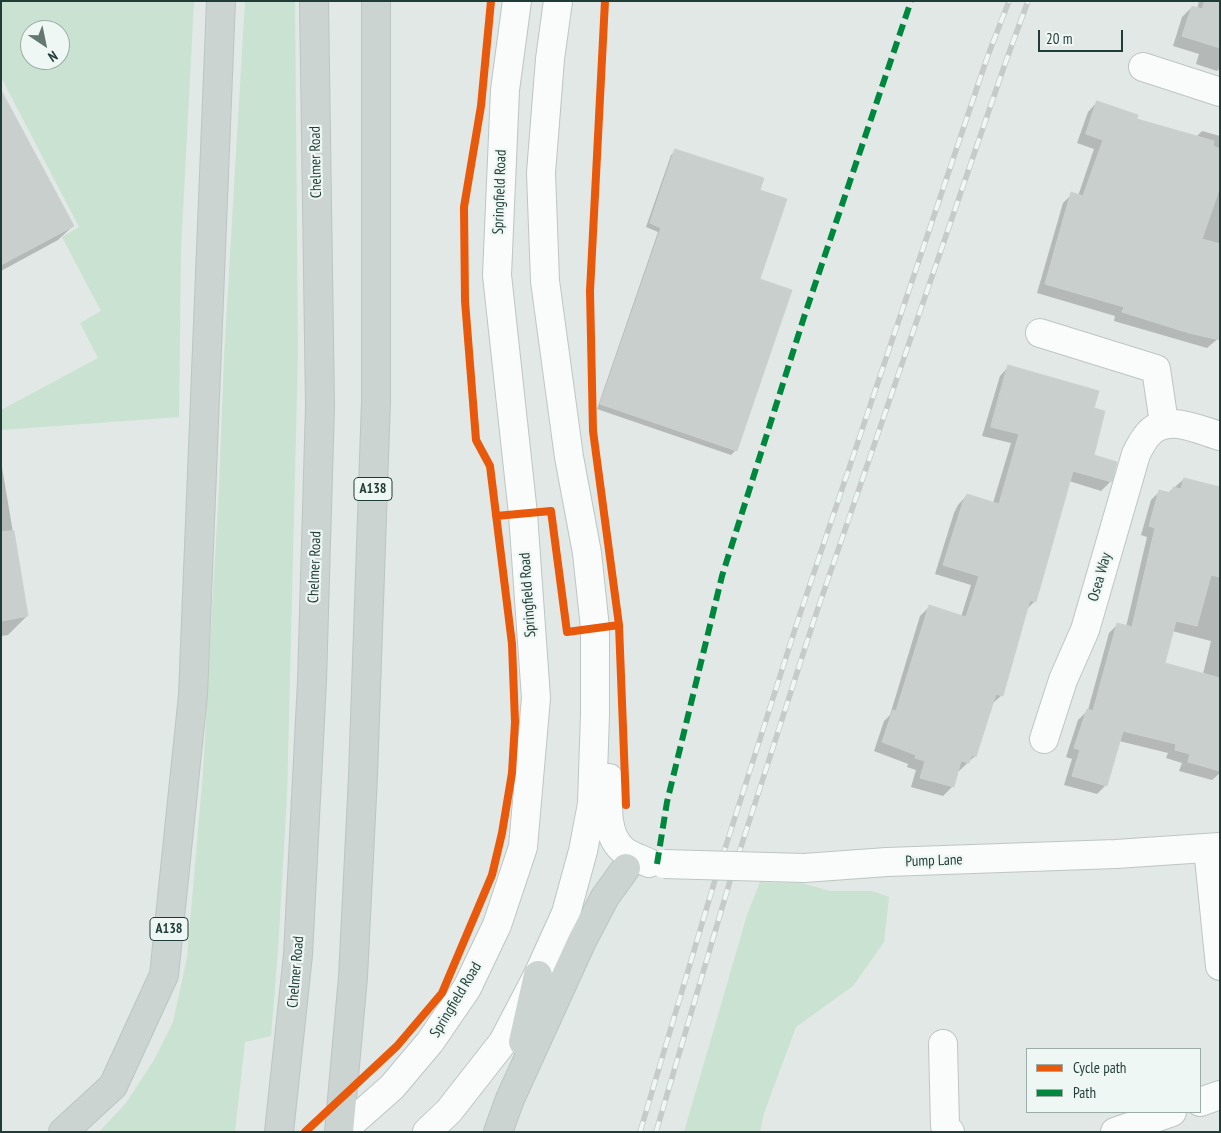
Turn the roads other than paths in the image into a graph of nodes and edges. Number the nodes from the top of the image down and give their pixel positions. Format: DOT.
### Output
graph roads {
  1 [pos="221,1"];
  2 [pos="314,1"];
  3 [pos="376,1"];
  4 [pos="517,1"];
  5 [pos="558,1"];
  6 [pos="1143,68"];
  7 [pos="1220,92"];
  8 [pos="1040,333"];
  9 [pos="1164,423"];
  10 [pos="1220,436"];
  11 [pos="596,640"];
  12 [pos="1044,739"];
  13 [pos="1214,848"];
  14 [pos="647,865"];
  15 [pos="566,913"];
  16 [pos="1220,966"];
  17 [pos="538,975"];
  18 [pos="943,1044"];
  19 [pos="1220,1095"];
  20 [pos="510,1099"];
  21 [pos="1201,1102"];
  22 [pos="1169,1113"];
  23 [pos="64,1132"];
  24 [pos="279,1132"];
  25 [pos="340,1132"];
  26 [pos="427,1132"];
  27 [pos="498,1132"];
  28 [pos="950,1132"];
  29 [pos="1115,1132"];
  1 -- 23 [label="main road, A138"];
  2 -- 24 [label="main road, Chelmer Road"];
  3 -- 25 [label="main road, A138"];
  4 -- 25 [label="main road, Springfield Road"];
  5 -- 11 [label="main road"];
  6 -- 7 [label="main road"];
  8 -- 9 [label="main road"];
  9 -- 10 [label="main road"];
  9 -- 12 [label="main road, Osea Way"];
  11 -- 14 [label="main road, Pump Lane"];
  11 -- 15 [label="main road"];
  13 -- 14 [label="main road, Pump Lane, bridge"];
  13 -- 16 [label="main road"];
  14 -- 15 [label="main road"];
  14 -- 20 [label="main road"];
  15 -- 17 [label="main road"];
  17 -- 20 [label="main road"];
  17 -- 26 [label="main road"];
  18 -- 28 [label="main road"];
  19 -- 21 [label="main road"];
  20 -- 27 [label="main road"];
  22 -- 29 [label="main road"];
}
